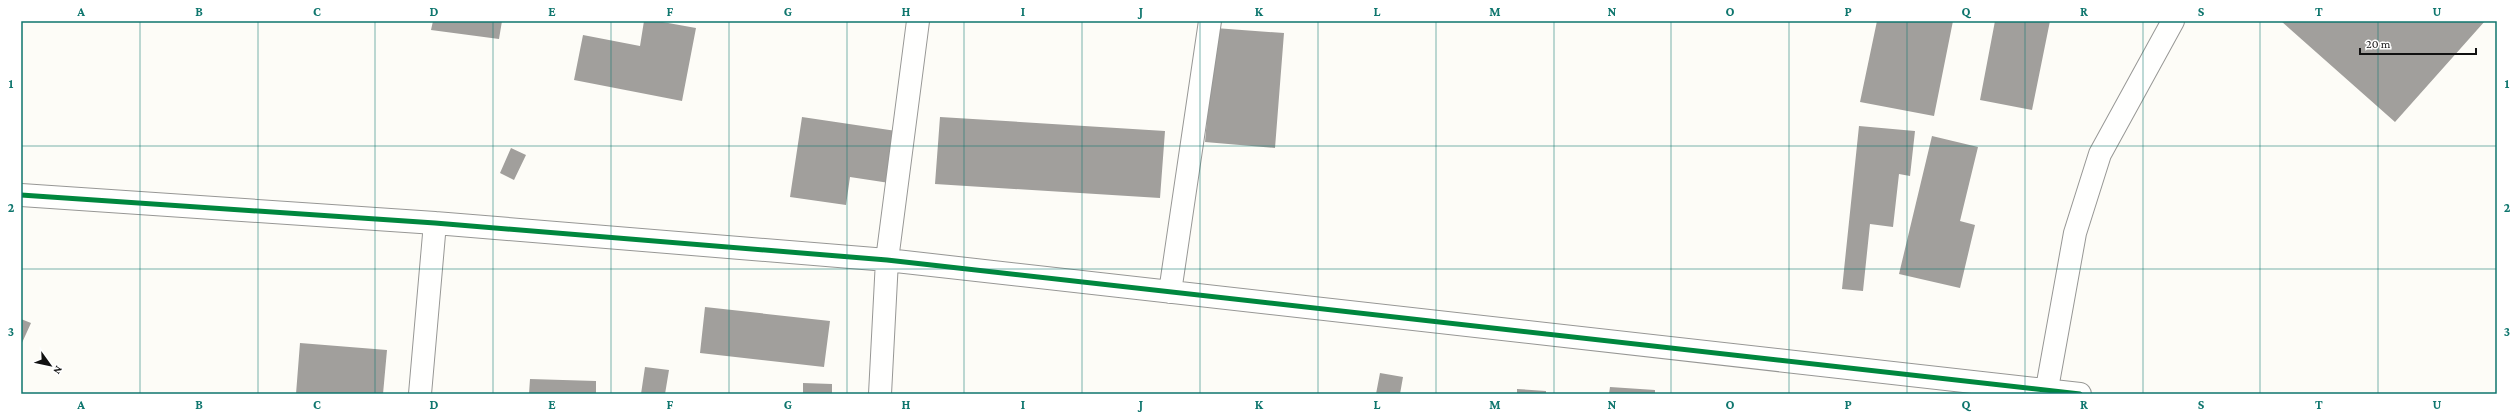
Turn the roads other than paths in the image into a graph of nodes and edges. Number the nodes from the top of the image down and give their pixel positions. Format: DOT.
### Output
graph roads {
  1 [pos="918,21"];
  2 [pos="1210,21"];
  3 [pos="2173,21"];
  4 [pos="21,195"];
  5 [pos="435,223"];
  6 [pos="887,260"];
  7 [pos="1170,292"];
  8 [pos="2046,392"];
  9 [pos="420,394"];
  10 [pos="880,394"];
  11 [pos="2080,394"];
  1 -- 6 [label="street"];
  2 -- 7 [label="street"];
  3 -- 8 [label="street"];
  4 -- 5 [label="street"];
  5 -- 6 [label="street"];
  5 -- 9 [label="street"];
  6 -- 7 [label="street"];
  6 -- 10 [label="street"];
  7 -- 8 [label="street"];
  8 -- 11 [label="street"];
}
